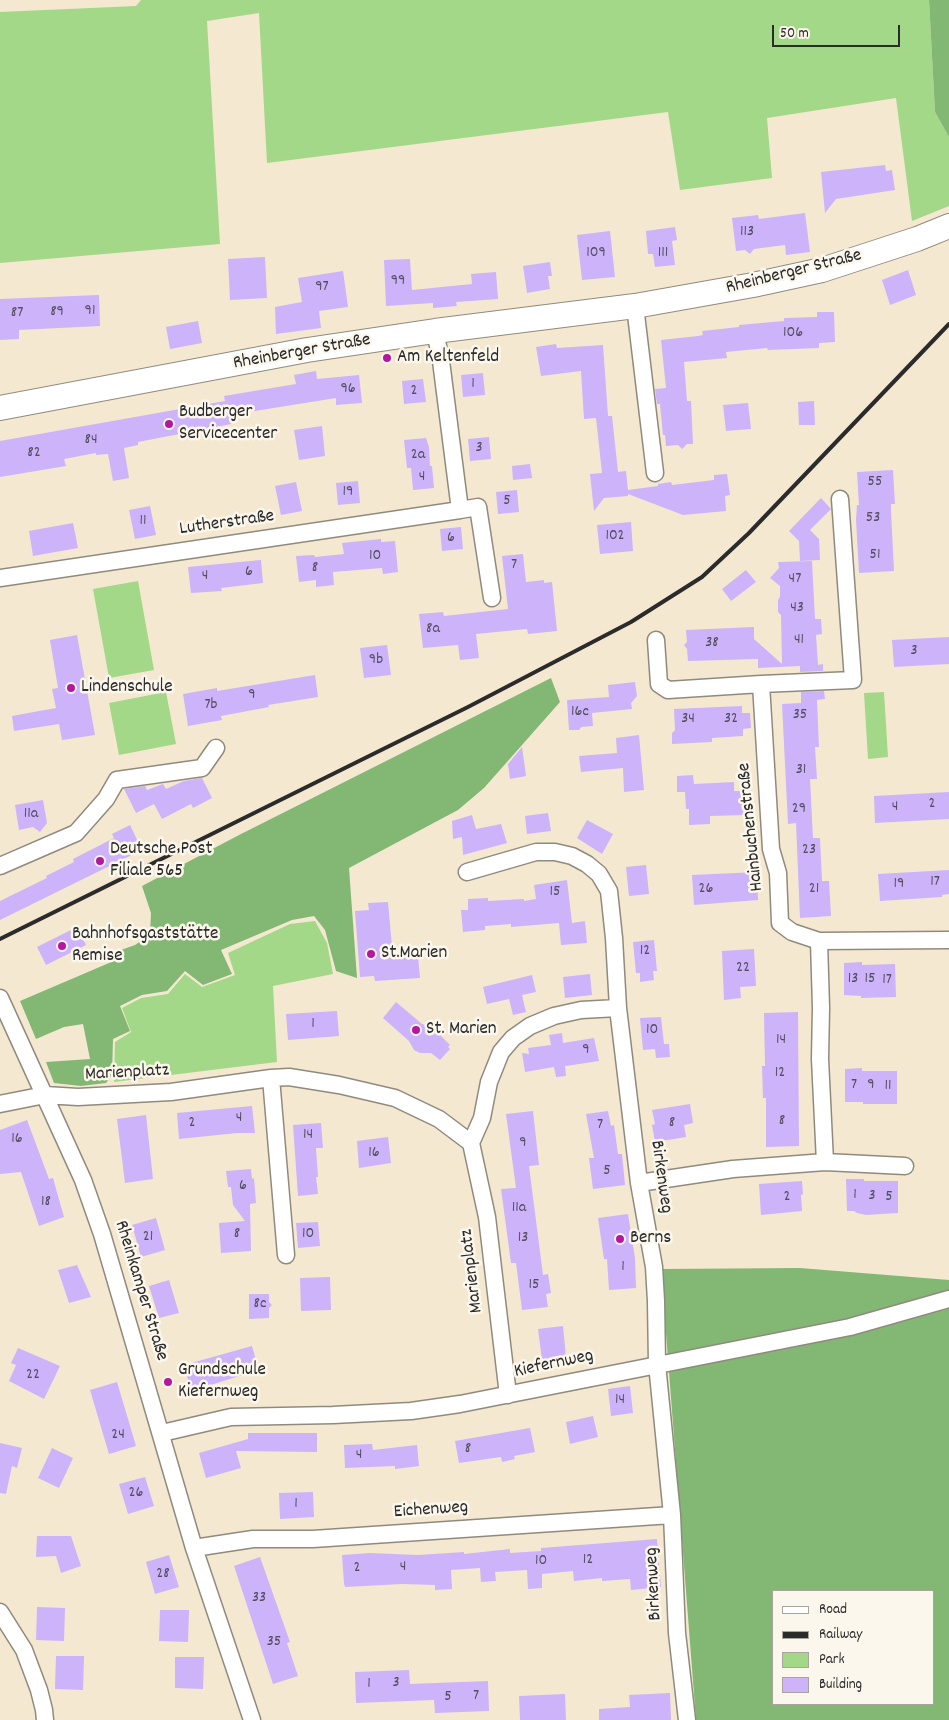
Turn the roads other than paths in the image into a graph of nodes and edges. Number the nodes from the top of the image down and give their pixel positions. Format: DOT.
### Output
graph roads {
  1 [pos="949,226"];
  2 [pos="635,306"];
  3 [pos="435,332"];
  4 [pos="0,408"];
  5 [pos="655,473"];
  6 [pos="840,499"];
  7 [pos="460,510"];
  8 [pos="0,578"];
  9 [pos="492,598"];
  10 [pos="656,640"];
  11 [pos="761,684"];
  12 [pos="216,748"];
  13 [pos="0,866"];
  14 [pos="467,872"];
  15 [pos="949,940"];
  16 [pos="819,941"];
  17 [pos="0,998"];
  18 [pos="618,1008"];
  19 [pos="271,1078"];
  20 [pos="45,1095"];
  21 [pos="0,1104"];
  22 [pos="471,1143"];
  23 [pos="825,1162"];
  24 [pos="905,1166"];
  25 [pos="639,1183"];
  26 [pos="286,1255"];
  27 [pos="949,1299"];
  28 [pos="657,1364"];
  29 [pos="508,1395"];
  30 [pos="162,1433"];
  31 [pos="672,1515"];
  32 [pos="194,1548"];
  33 [pos="0,1612"];
  34 [pos="45,1720"];
  35 [pos="252,1720"];
  36 [pos="687,1720"];
  1 -- 2 [label="main road, Rheinberger Straße"];
  2 -- 3 [label="main road, Rheinberger Straße"];
  2 -- 5 [label="street"];
  3 -- 4 [label="main road, Rheinberger Straße"];
  3 -- 7 [label="street"];
  6 -- 11 [label="street"];
  7 -- 8 [label="street, Lutherstraße"];
  7 -- 9 [label="street"];
  10 -- 11 [label="street"];
  11 -- 16 [label="street, Hainbuchenstraße"];
  12 -- 13 [label="street"];
  14 -- 18 [label="street, Birkenweg"];
  15 -- 16 [label="street, Hainbuchenstraße"];
  16 -- 23 [label="street"];
  17 -- 20 [label="street, Rheinkamper Straße"];
  18 -- 22 [label="street"];
  18 -- 25 [label="street, Birkenweg"];
  19 -- 20 [label="street, Marienplatz"];
  19 -- 22 [label="street, Marienplatz"];
  19 -- 26 [label="street"];
  20 -- 21 [label="street, Marienplatz"];
  20 -- 30 [label="street, Rheinkamper Straße"];
  22 -- 29 [label="street, Marienplatz"];
  23 -- 24 [label="street"];
  23 -- 25 [label="street"];
  25 -- 28 [label="street, Birkenweg"];
  27 -- 28 [label="street, Kiefernweg"];
  28 -- 29 [label="street, Kiefernweg"];
  28 -- 31 [label="street, Birkenweg"];
  29 -- 30 [label="street, Kiefernweg"];
  30 -- 32 [label="street, Rheinkamper Straße"];
  31 -- 32 [label="street, Eichenweg"];
  31 -- 36 [label="street, Birkenweg"];
  32 -- 35 [label="street, Rheinkamper Straße"];
  33 -- 34 [label="street"];
}
